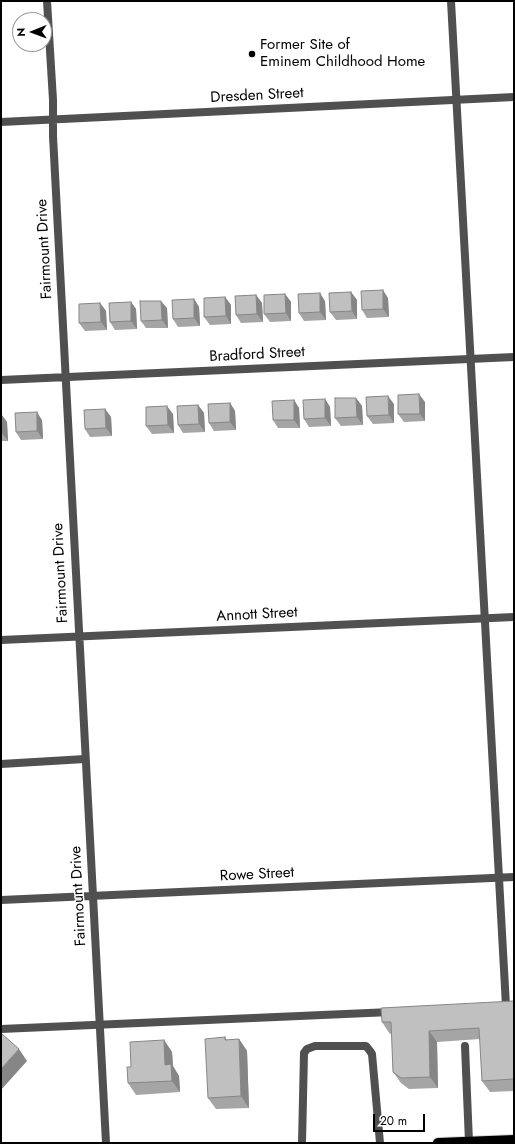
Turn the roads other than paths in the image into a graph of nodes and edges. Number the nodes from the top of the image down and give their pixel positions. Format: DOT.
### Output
graph roads {
  1 [pos="47,1"];
  2 [pos="451,1"];
  3 [pos="514,97"];
  4 [pos="456,100"];
  5 [pos="53,119"];
  6 [pos="1,122"];
  7 [pos="514,357"];
  8 [pos="471,359"];
  9 [pos="66,378"];
  10 [pos="1,380"];
  11 [pos="514,617"];
  12 [pos="485,618"];
  13 [pos="79,636"];
  14 [pos="1,640"];
  15 [pos="85,759"];
  16 [pos="1,764"];
  17 [pos="514,877"];
  18 [pos="499,878"];
  19 [pos="93,896"];
  20 [pos="1,900"];
  21 [pos="506,1006"];
  22 [pos="402,1011"];
  23 [pos="100,1025"];
  24 [pos="1,1029"];
  25 [pos="465,1046"];
  26 [pos="514,1140"];
  27 [pos="469,1142"];
  28 [pos="106,1143"];
  29 [pos="302,1143"];
  30 [pos="380,1143"];
  31 [pos="438,1143"];
  1 -- 5 [label="street, Fairmount Drive"];
  2 -- 4 [label="street"];
  3 -- 4 [label="street, Dresden Street"];
  4 -- 5 [label="street, Dresden Street"];
  4 -- 8 [label="street"];
  5 -- 6 [label="street, Dresden Street"];
  5 -- 9 [label="street, Fairmount Drive"];
  7 -- 8 [label="street, Bradford Street"];
  8 -- 9 [label="street, Bradford Street"];
  8 -- 12 [label="street"];
  9 -- 10 [label="street, Bradford Street"];
  9 -- 13 [label="street, Fairmount Drive"];
  11 -- 12 [label="street, Annott Street"];
  12 -- 13 [label="street, Annott Street"];
  12 -- 18 [label="street"];
  13 -- 14 [label="street, Annott Street"];
  13 -- 15 [label="street, Fairmount Drive"];
  15 -- 16 [label="street"];
  15 -- 19 [label="street, Fairmount Drive"];
  17 -- 18 [label="street, Rowe Street"];
  18 -- 19 [label="street, Rowe Street"];
  18 -- 21 [label="street"];
  19 -- 20 [label="street, Rowe Street"];
  19 -- 23 [label="street, Fairmount Drive"];
  22 -- 23 [label="street"];
  23 -- 24 [label="street"];
  23 -- 28 [label="street, Fairmount Drive"];
  25 -- 27 [label="street"];
  26 -- 27 [label="main road"];
  27 -- 31 [label="main road"];
  29 -- 30 [label="street"];
}
